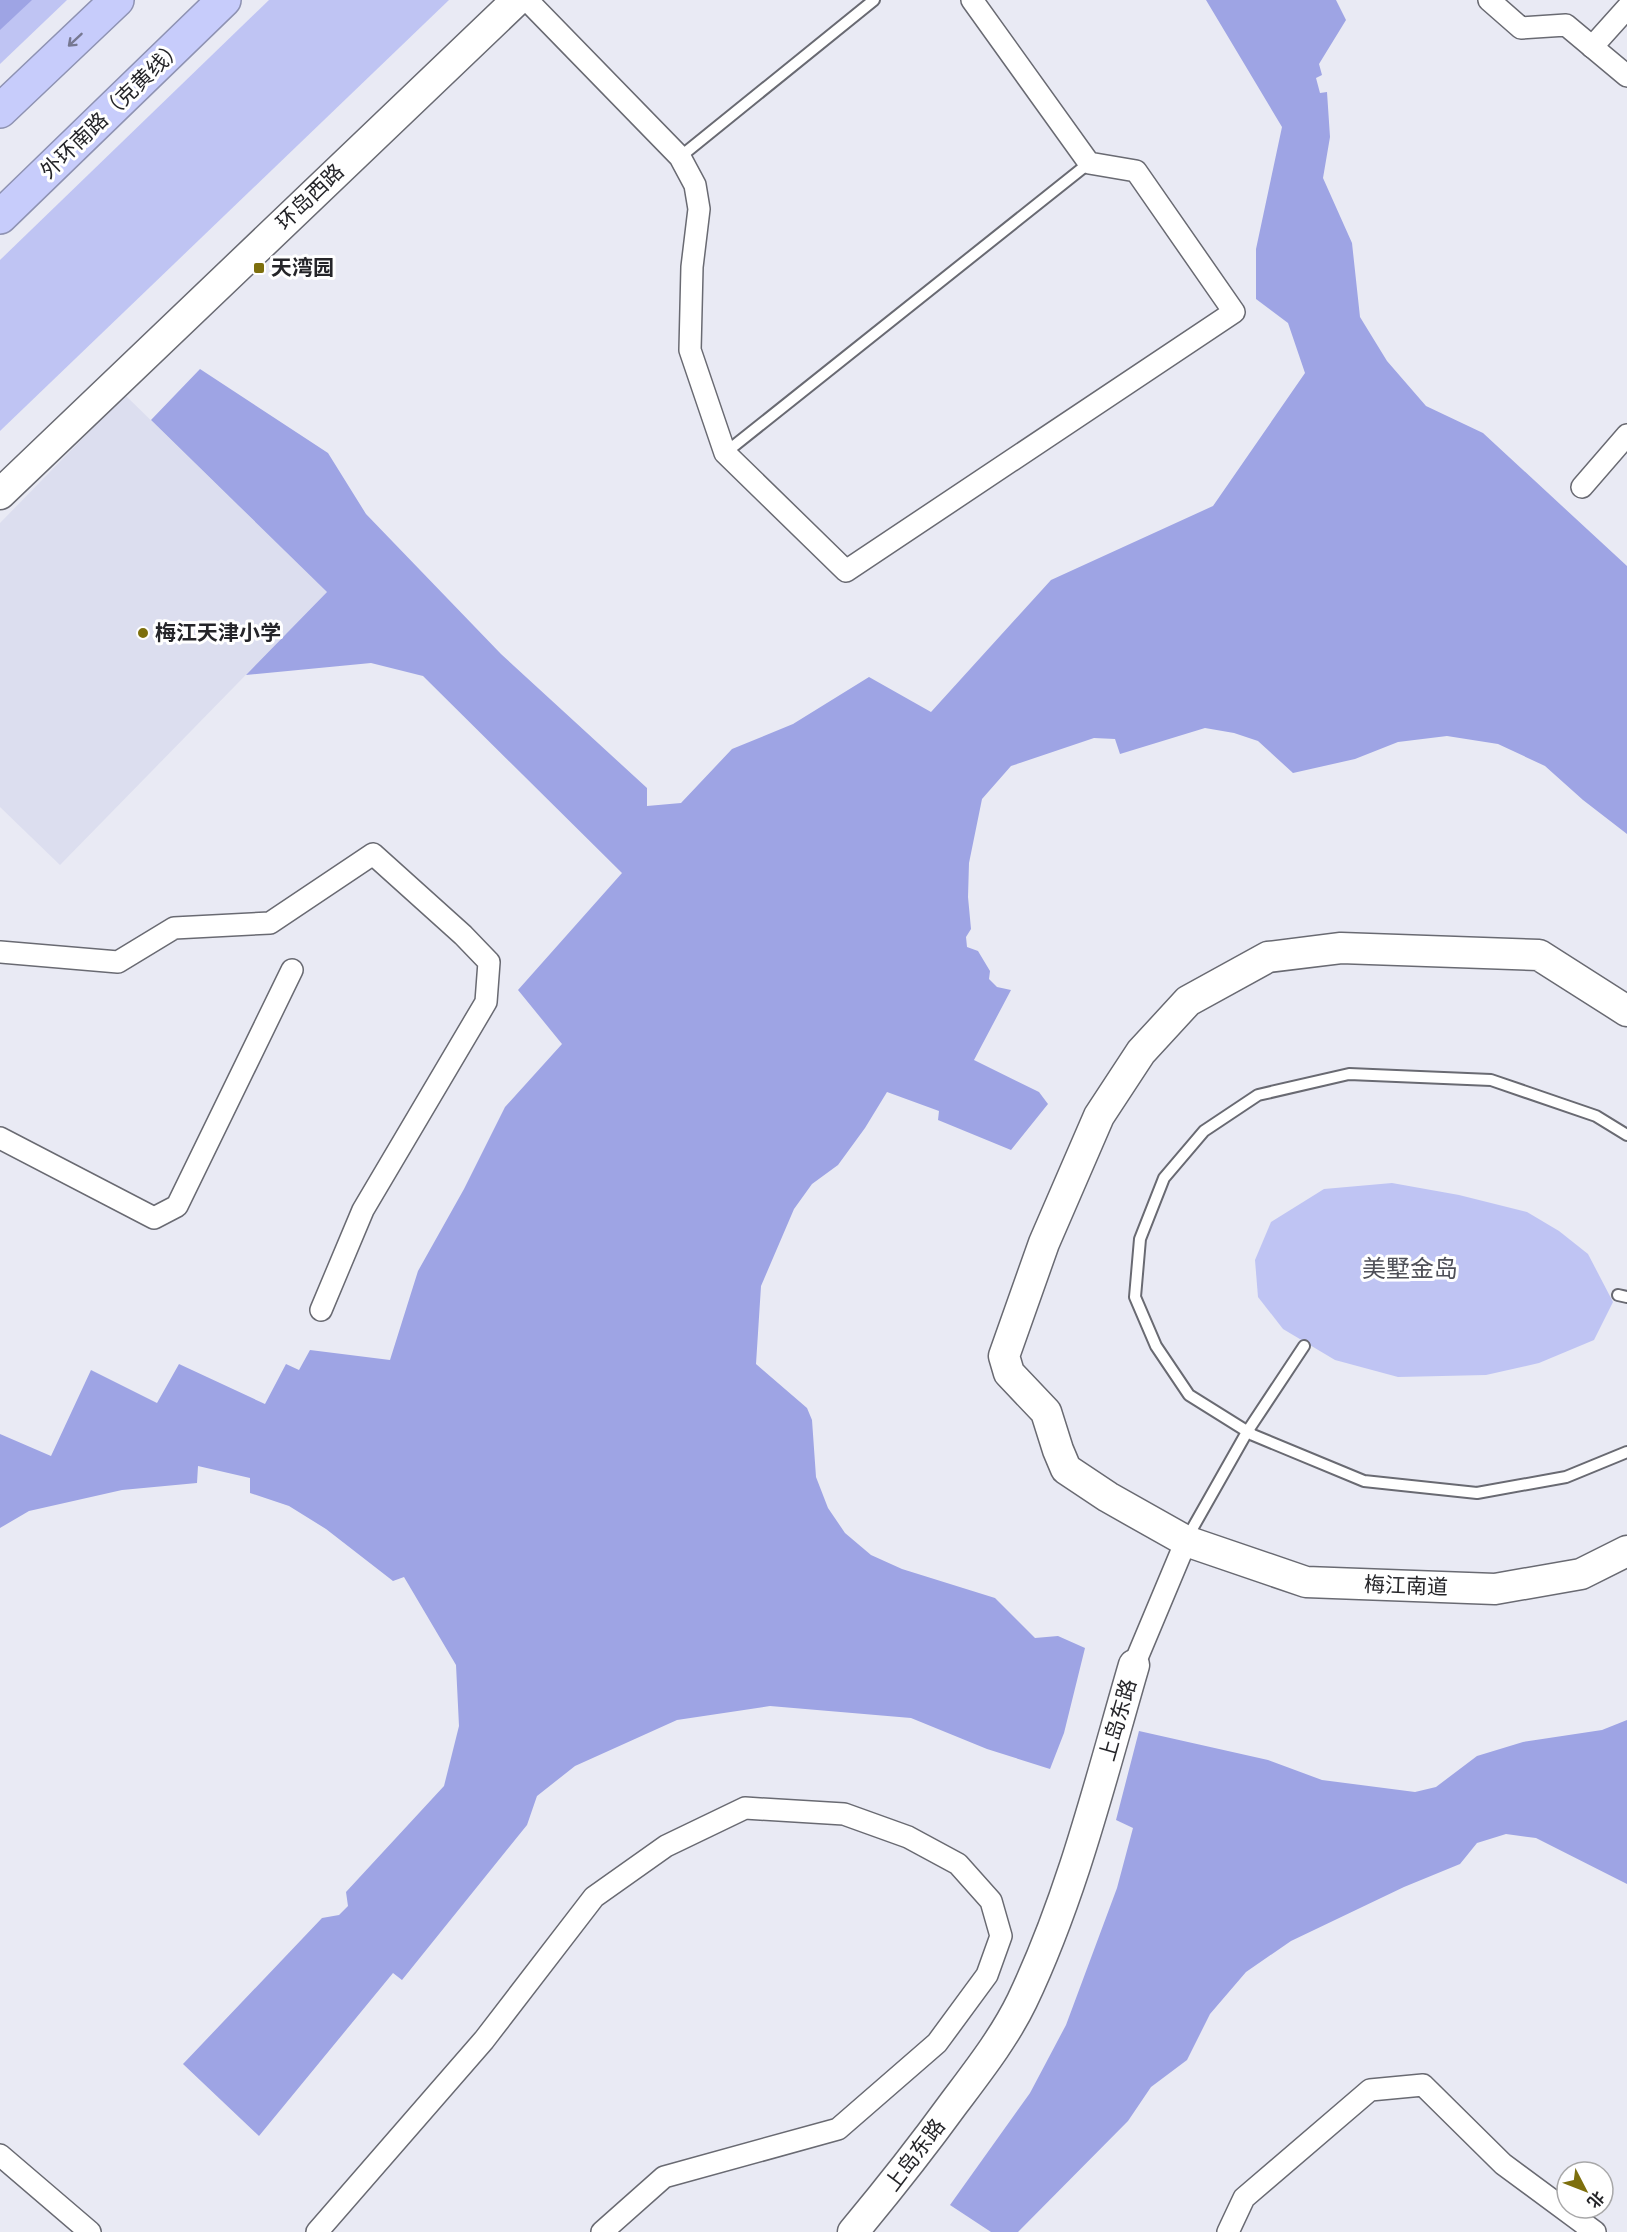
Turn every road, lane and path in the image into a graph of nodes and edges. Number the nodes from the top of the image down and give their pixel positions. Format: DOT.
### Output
graph roads {
  1 [pos="117,0"];
  2 [pos="224,0"];
  3 [pos="495,0"];
  4 [pos="517,0"];
  5 [pos="527,0"];
  6 [pos="874,0"];
  7 [pos="972,0"];
  8 [pos="1489,0"];
  9 [pos="1627,8"];
  10 [pos="1592,47"];
  11 [pos="1627,76"];
  12 [pos="0,111"];
  13 [pos="680,157"];
  14 [pos="1089,163"];
  15 [pos="0,217"];
  16 [pos="1627,435"];
  17 [pos="725,453"];
  18 [pos="0,471"];
  19 [pos="1582,487"];
  20 [pos="0,494"];
  21 [pos="0,952"];
  22 [pos="292,970"];
  23 [pos="1627,1011"];
  24 [pos="1627,1135"];
  25 [pos="0,1138"];
  26 [pos="321,1310"];
  27 [pos="1304,1346"];
  28 [pos="1247,1432"];
  29 [pos="1627,1452"];
  30 [pos="1186,1541"];
  31 [pos="1627,1551"];
  32 [pos="1134,1665"];
  33 [pos="0,2156"];
  34 [pos="90,2232"];
  35 [pos="317,2232"];
  36 [pos="602,2232"];
  37 [pos="853,2232"];
  38 [pos="874,2232"];
  39 [pos="1228,2232"];
  40 [pos="1595,2232"];
  1 -- 12 [label="highway, one-way"];
  2 -- 15 [label="highway, 外环南路（克黄线）"];
  3 -- 18 [label="street, 环岛西路"];
  4 -- 20 [label="street, 环岛西路"];
  5 -- 13 [label="street"];
  6 -- 13 [label="lane"];
  7 -- 14 [label="street"];
  8 -- 10 [label="street"];
  9 -- 10 [label="street"];
  10 -- 11 [label="street"];
  13 -- 17 [label="street"];
  14 -- 17 [label="lane"];
  14 -- 17 [label="street"];
  16 -- 19 [label="street"];
  21 -- 26 [label="street"];
  22 -- 25 [label="street"];
  23 -- 30 [label="street, 梅江南道"];
  24 -- 28 [label="lane"];
  27 -- 28 [label="lane"];
  28 -- 29 [label="lane"];
  28 -- 30 [label="lane"];
  30 -- 31 [label="street, 梅江南道"];
  30 -- 32 [label="street"];
  32 -- 37 [label="street, 上岛东路"];
  32 -- 38 [label="street, 上岛东路"];
  33 -- 34 [label="street"];
  35 -- 36 [label="street"];
  39 -- 40 [label="street"];
}
